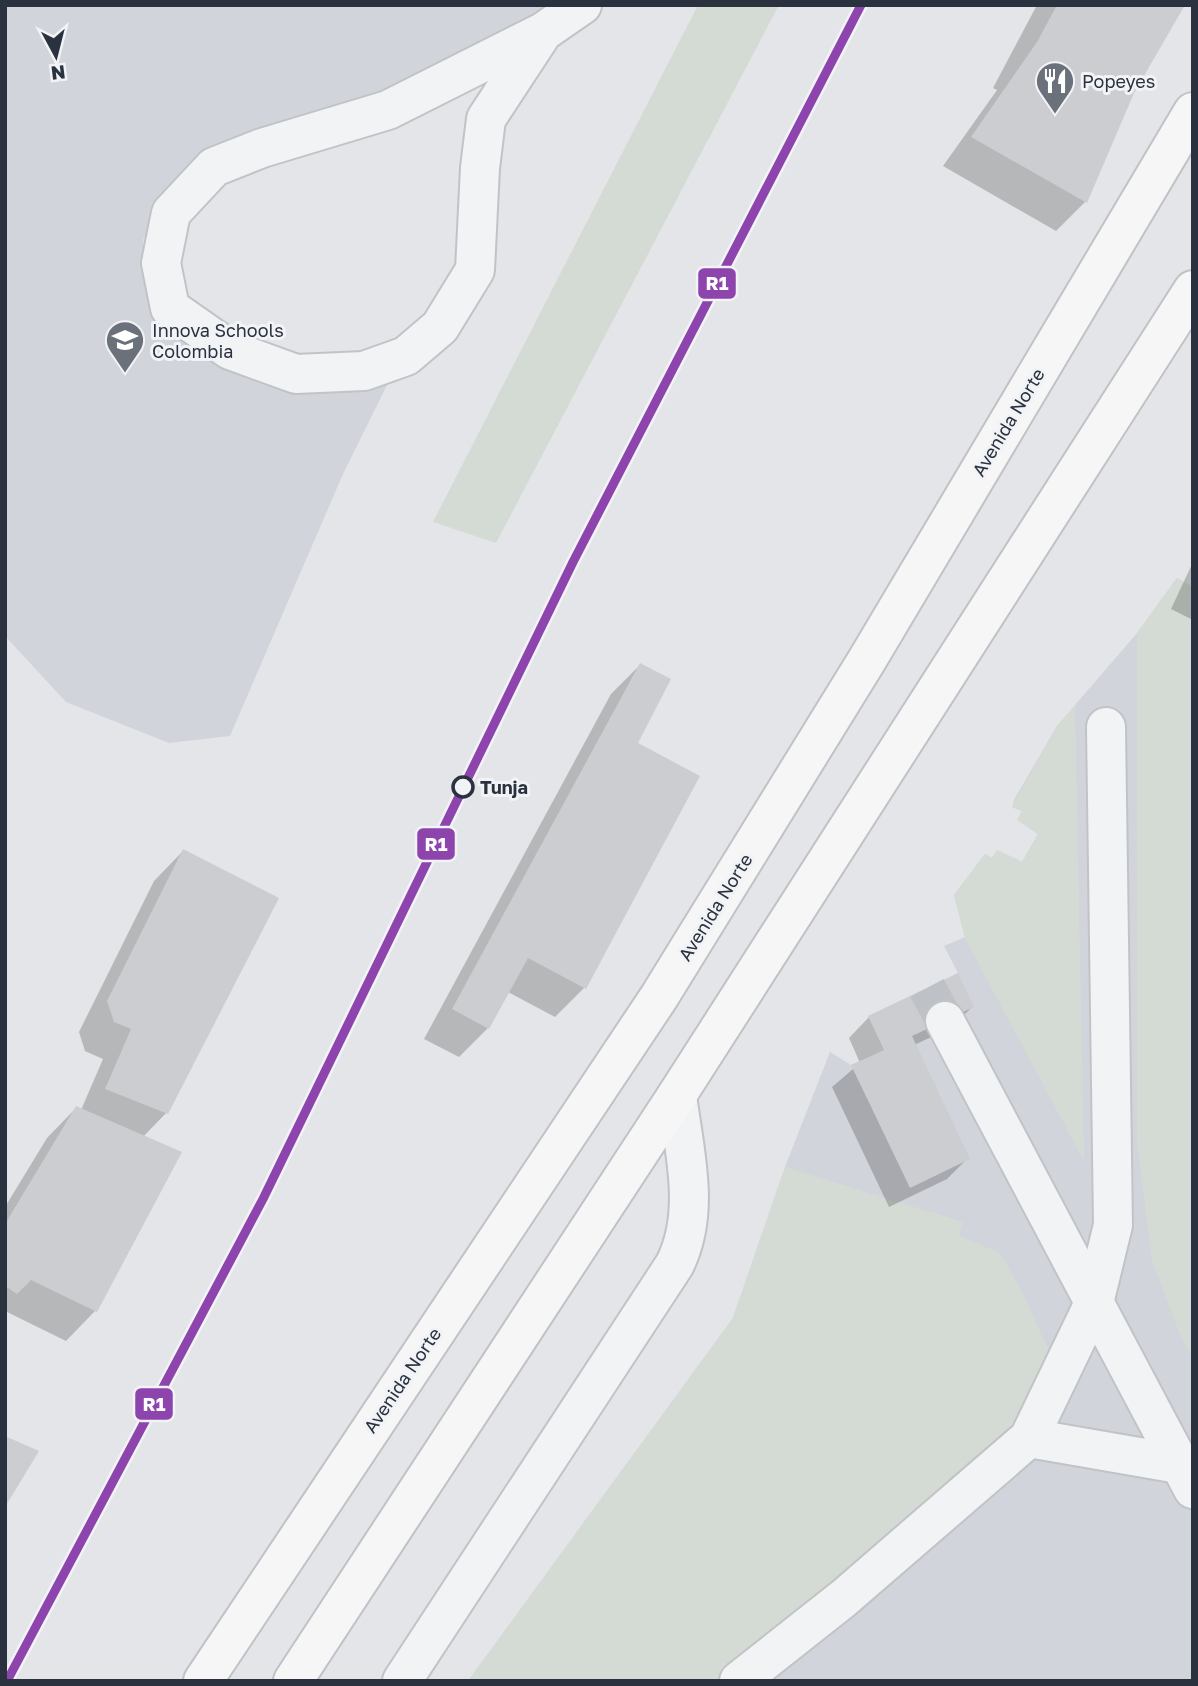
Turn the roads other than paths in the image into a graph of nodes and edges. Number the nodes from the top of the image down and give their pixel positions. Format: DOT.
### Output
graph roads {
  1 [pos="582,5"];
  2 [pos="543,32"];
  3 [pos="1193,112"];
  4 [pos="1193,290"];
  5 [pos="1106,727"];
  6 [pos="945,1021"];
  7 [pos="677,1094"];
  8 [pos="1094,1303"];
  9 [pos="1029,1438"];
  10 [pos="1186,1476"];
  11 [pos="203,1681"];
  12 [pos="293,1681"];
  13 [pos="402,1681"];
  14 [pos="739,1681"];
  1 -- 2 [label="street"];
  2 -- 2 [label="street"];
  3 -- 11 [label="main road, Avenida Norte"];
  4 -- 7 [label="main road"];
  5 -- 8 [label="street"];
  6 -- 8 [label="street"];
  7 -- 12 [label="main road"];
  7 -- 13 [label="street"];
  8 -- 9 [label="street"];
  8 -- 10 [label="street"];
  9 -- 10 [label="street"];
  9 -- 14 [label="street"];
}
